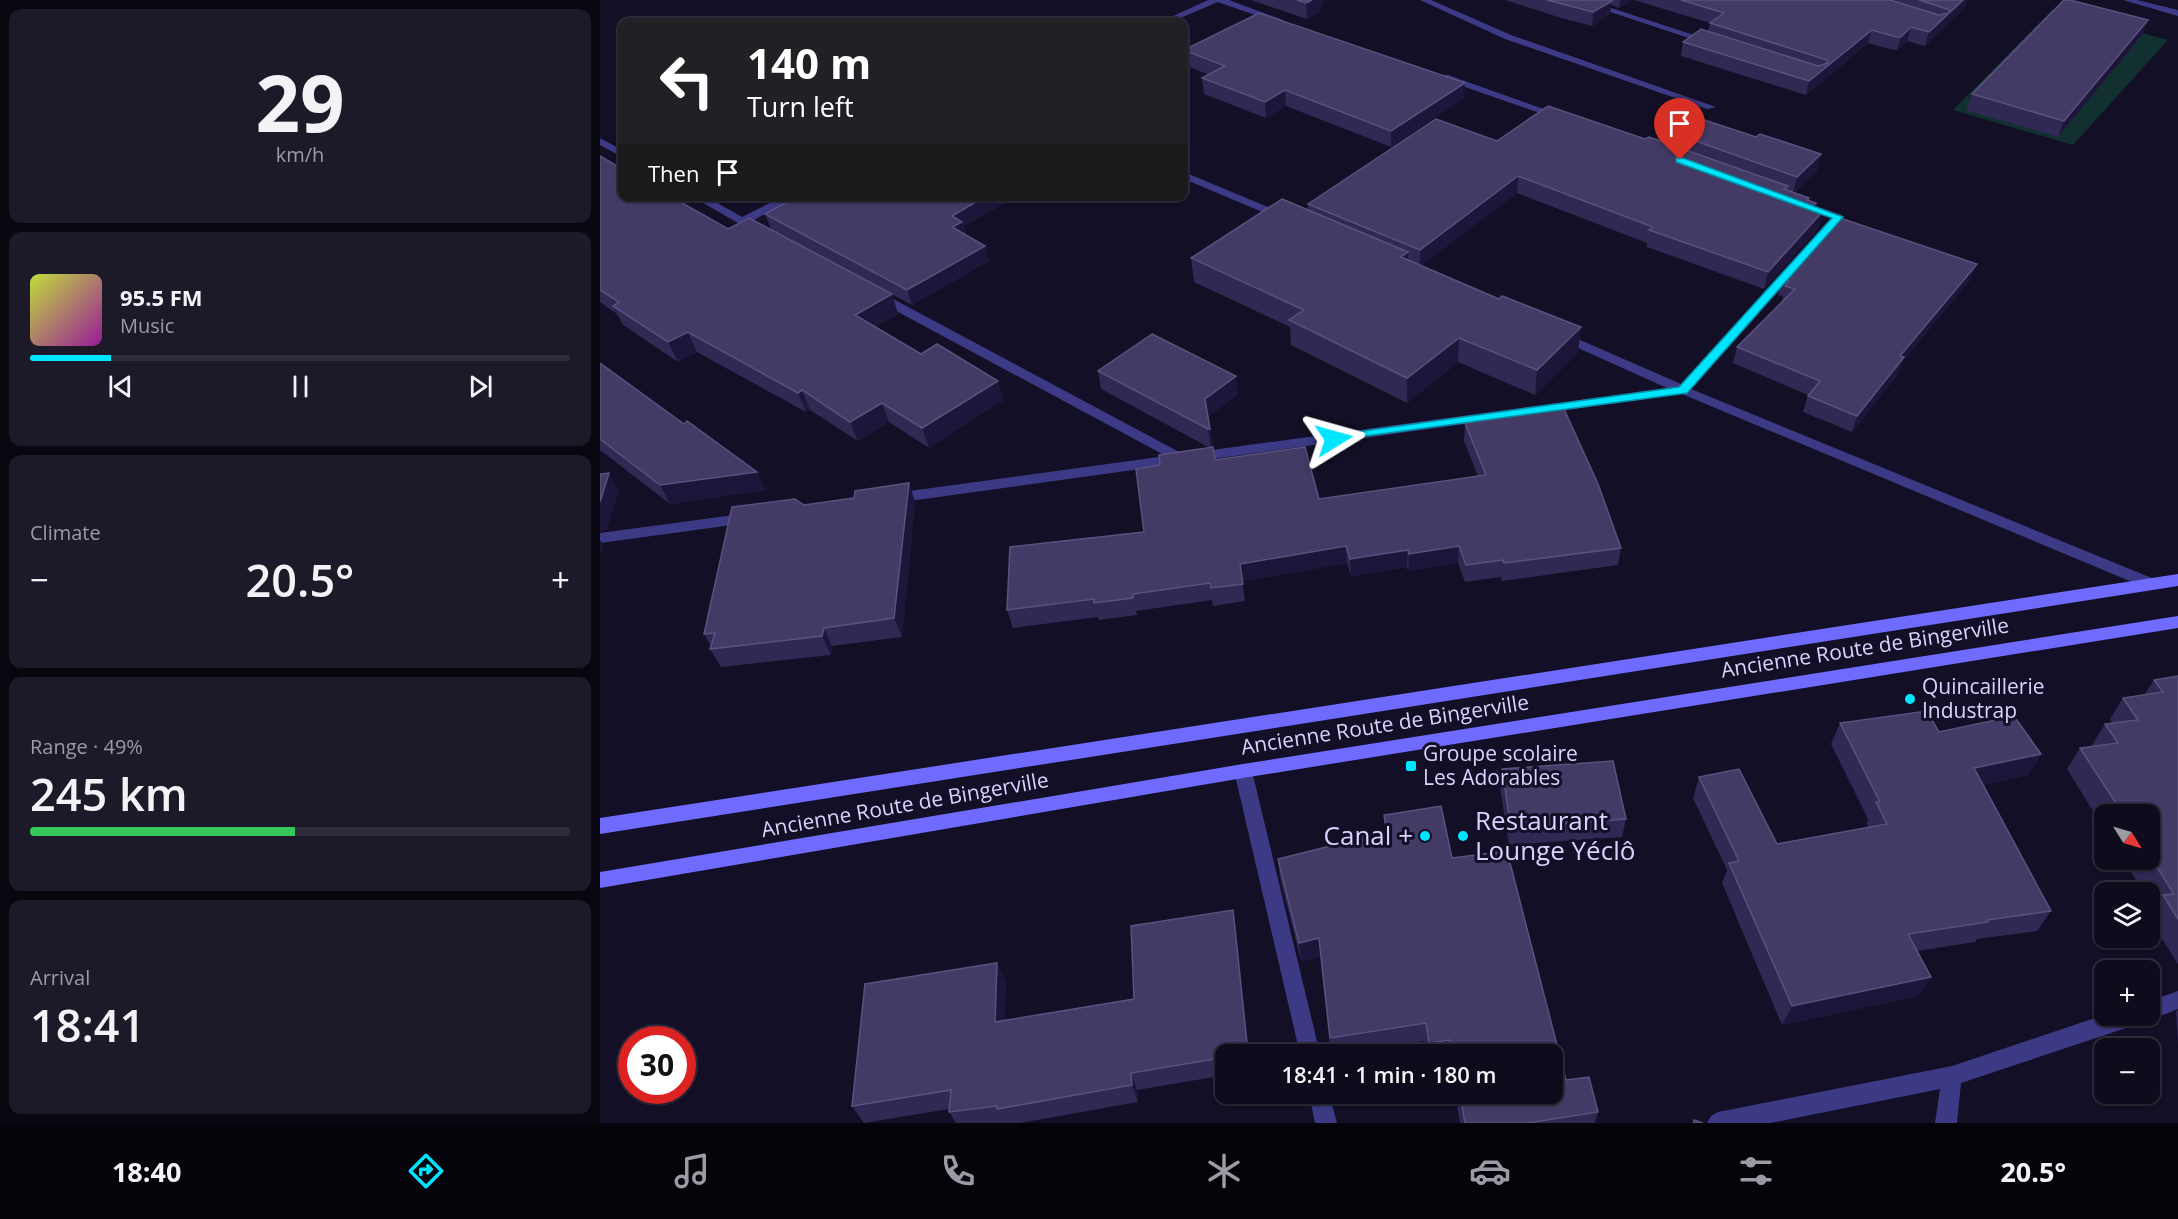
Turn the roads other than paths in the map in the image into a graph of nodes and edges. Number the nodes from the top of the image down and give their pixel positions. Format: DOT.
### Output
graph roads {
  1 [pos="1215,0"];
  2 [pos="1221,0"];
  3 [pos="1424,0"];
  4 [pos="1578,0"];
  5 [pos="2127,0"];
  6 [pos="2178,13"];
  7 [pos="1174,18"];
  8 [pos="1287,23"];
  9 [pos="1718,44"];
  10 [pos="1431,73"];
  11 [pos="1711,107"];
  12 [pos="1564,118"];
  13 [pos="600,141"];
  14 [pos="618,152"];
  15 [pos="1188,177"];
  16 [pos="705,201"];
  17 [pos="784,201"];
  18 [pos="1793,201"];
  19 [pos="1293,220"];
  20 [pos="741,222"];
  21 [pos="772,239"];
  22 [pos="867,290"];
  23 [pos="1554,333"];
  24 [pos="1683,390"];
  25 [pos="1182,459"];
  26 [pos="885,500"];
  27 [pos="766,516"];
  28 [pos="600,538"];
  29 [pos="2178,580"];
  30 [pos="2154,585"];
  31 [pos="2178,622"];
  32 [pos="1243,771"];
  33 [pos="600,826"];
  34 [pos="600,880"];
  35 [pos="2178,1000"];
  36 [pos="2160,1006"];
  37 [pos="2102,1026"];
  38 [pos="1308,1044"];
  39 [pos="1952,1076"];
  40 [pos="1321,1104"];
  41 [pos="1326,1123"];
  42 [pos="1718,1123"];
  43 [pos="1946,1123"];
  1 -- 7 [label="street"];
  2 -- 8 [label="street"];
  3 -- 11 [label="street"];
  4 -- 9 [label="street"];
  5 -- 6 [label="street"];
  10 -- 12 [label="street"];
  13 -- 14 [label="street"];
  15 -- 19 [label="street"];
  16 -- 20 [label="street"];
  17 -- 20 [label="street"];
  18 -- 24 [label="street"];
  20 -- 21 [label="street"];
  22 -- 25 [label="street"];
  23 -- 24 [label="street"];
  24 -- 25 [label="street"];
  24 -- 30 [label="street"];
  25 -- 26 [label="street"];
  27 -- 28 [label="street"];
  29 -- 30 [label="street, Ancienne Route de Bingerville"];
  30 -- 33 [label="street, Ancienne Route de Bingerville"];
  31 -- 32 [label="street, Ancienne Route de Bingerville"];
  32 -- 34 [label="street, Ancienne Route de Bingerville"];
  32 -- 38 [label="street"];
  35 -- 36 [label="street"];
  37 -- 39 [label="street"];
  39 -- 42 [label="street"];
  39 -- 43 [label="street"];
  40 -- 41 [label="street"];
}
